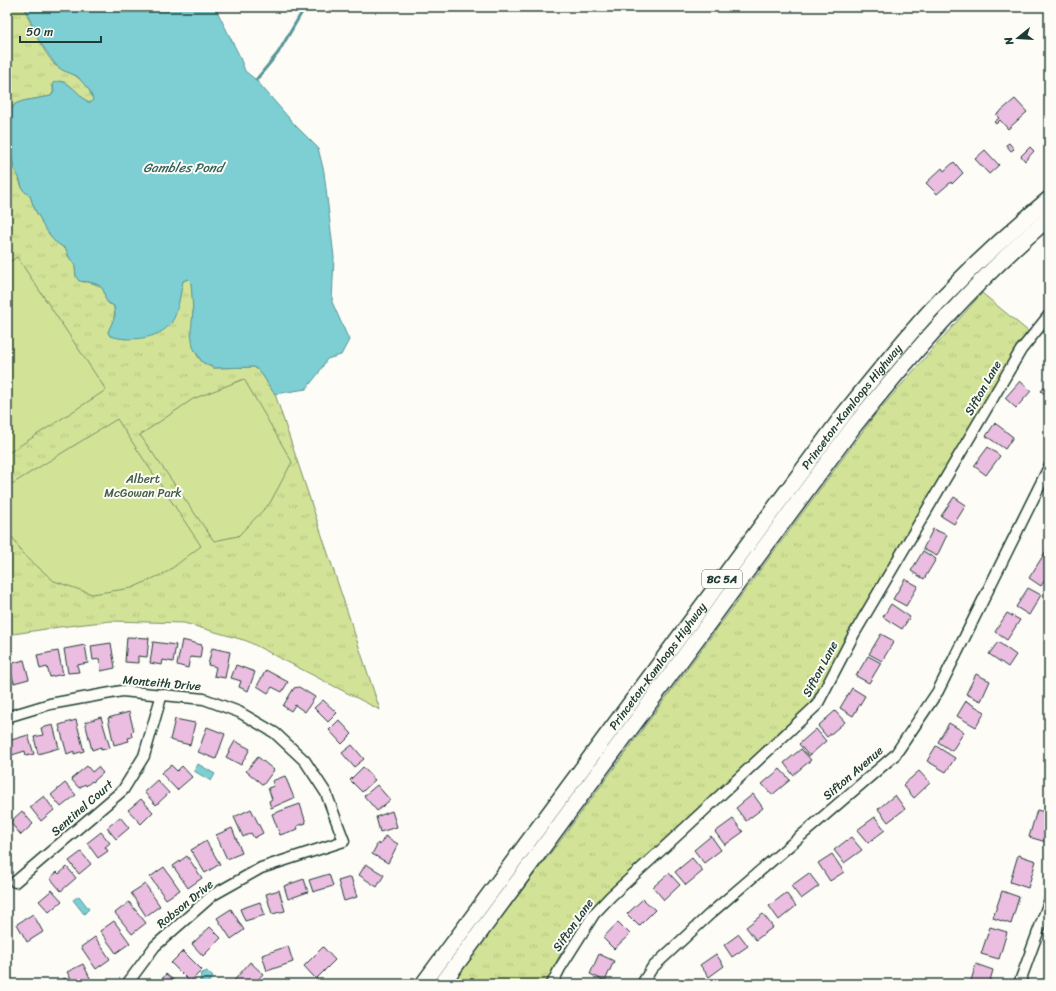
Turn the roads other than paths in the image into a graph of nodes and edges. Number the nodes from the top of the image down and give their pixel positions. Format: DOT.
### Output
graph roads {
  1 [pos="1049,199"];
  2 [pos="1049,218"];
  3 [pos="1049,315"];
  4 [pos="1049,467"];
  5 [pos="162,694"];
  6 [pos="7,717"];
  7 [pos="344,841"];
  8 [pos="15,882"];
  9 [pos="1049,902"];
  10 [pos="1019,982"];
  11 [pos="127,984"];
  12 [pos="423,984"];
  13 [pos="442,984"];
  14 [pos="552,984"];
  15 [pos="642,984"];
  1 -- 12 [label="main road, Princeton-Kamloops Highway / BC 5A"];
  2 -- 13 [label="main road, Princeton-Kamloops Highway / BC 5A"];
  3 -- 14 [label="street, Sifton Lane"];
  4 -- 15 [label="street, Sifton Avenue"];
  5 -- 6 [label="street, Monteith Drive"];
  5 -- 7 [label="street, Monteith Drive"];
  5 -- 8 [label="street, Sentinel Court"];
  7 -- 11 [label="street, Robson Drive"];
  9 -- 10 [label="street"];
}
